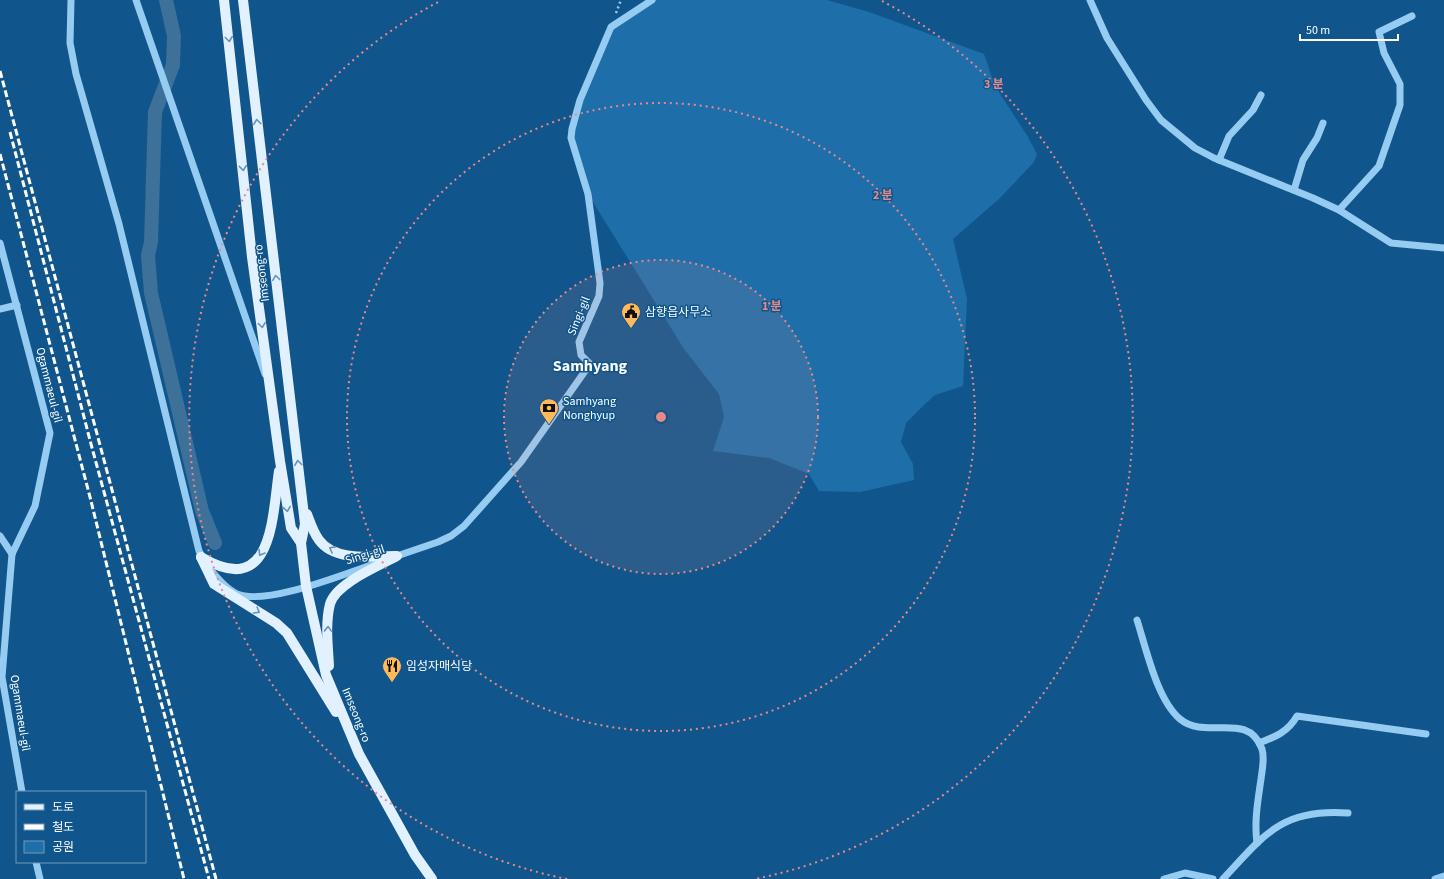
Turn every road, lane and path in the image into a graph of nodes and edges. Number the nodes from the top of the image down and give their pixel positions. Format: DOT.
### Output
graph roads {
  1 [pos="71,0"];
  2 [pos="136,0"];
  3 [pos="224,0"];
  4 [pos="243,0"];
  5 [pos="652,0"];
  6 [pos="1090,0"];
  7 [pos="1412,16"];
  8 [pos="1261,95"];
  9 [pos="1323,123"];
  10 [pos="1219,160"];
  11 [pos="1294,190"];
  12 [pos="1339,210"];
  13 [pos="0,242"];
  14 [pos="1444,248"];
  15 [pos="17,305"];
  16 [pos="0,310"];
  17 [pos="273,397"];
  18 [pos="280,461"];
  19 [pos="303,504"];
  20 [pos="0,536"];
  21 [pos="301,543"];
  22 [pos="12,554"];
  23 [pos="397,556"];
  24 [pos="201,557"];
  25 [pos="306,586"];
  26 [pos="1137,620"];
  27 [pos="329,682"];
  28 [pos="350,733"];
  29 [pos="1426,734"];
  30 [pos="1259,743"];
  31 [pos="22,791"];
  32 [pos="1348,813"];
  33 [pos="1257,843"];
  34 [pos="36,863"];
  35 [pos="1444,876"];
  36 [pos="40,879"];
  37 [pos="432,879"];
  38 [pos="1164,879"];
  39 [pos="1212,879"];
  40 [pos="1223,879"];
  41 [pos="1435,879"];
  1 -- 24 [label="street"];
  2 -- 17 [label="street, Imseong-ro"];
  3 -- 17 [label="main road, Imseong-ro, one-way"];
  19 -- 4 [label="main road, Imseong-ro, one-way"];
  5 -- 23 [label="street, Singi-gil"];
  6 -- 10 [label="street"];
  7 -- 12 [label="street"];
  8 -- 10 [label="street"];
  9 -- 11 [label="street"];
  10 -- 11 [label="street"];
  11 -- 12 [label="street"];
  12 -- 14 [label="street"];
  13 -- 15 [label="street, Ogammaeul-gil"];
  15 -- 16 [label="street"];
  15 -- 22 [label="street, Ogammaeul-gil"];
  17 -- 18 [label="main road, Imseong-ro"];
  18 -- 21 [label="main road, Imseong-ro, one-way"];
  18 -- 24 [label="main road, one-way"];
  19 -- 21 [label="main road, Imseong-ro"];
  23 -- 19 [label="main road, one-way"];
  20 -- 22 [label="street"];
  21 -- 25 [label="main road, Imseong-ro"];
  22 -- 31 [label="street, Ogammaeul-gil"];
  23 -- 25 [label="street, Singi-gil"];
  27 -- 23 [label="main road, one-way"];
  24 -- 25 [label="street, Singi-gil"];
  24 -- 28 [label="main road, one-way"];
  25 -- 27 [label="main road, Imseong-ro"];
  26 -- 30 [label="street"];
  27 -- 28 [label="main road, Imseong-ro"];
  28 -- 37 [label="main road, Imseong-ro"];
  29 -- 30 [label="street"];
  30 -- 33 [label="street"];
  32 -- 33 [label="street"];
  33 -- 40 [label="street"];
  34 -- 36 [label="street"];
  35 -- 41 [label="street"];
  38 -- 39 [label="street"];
}
